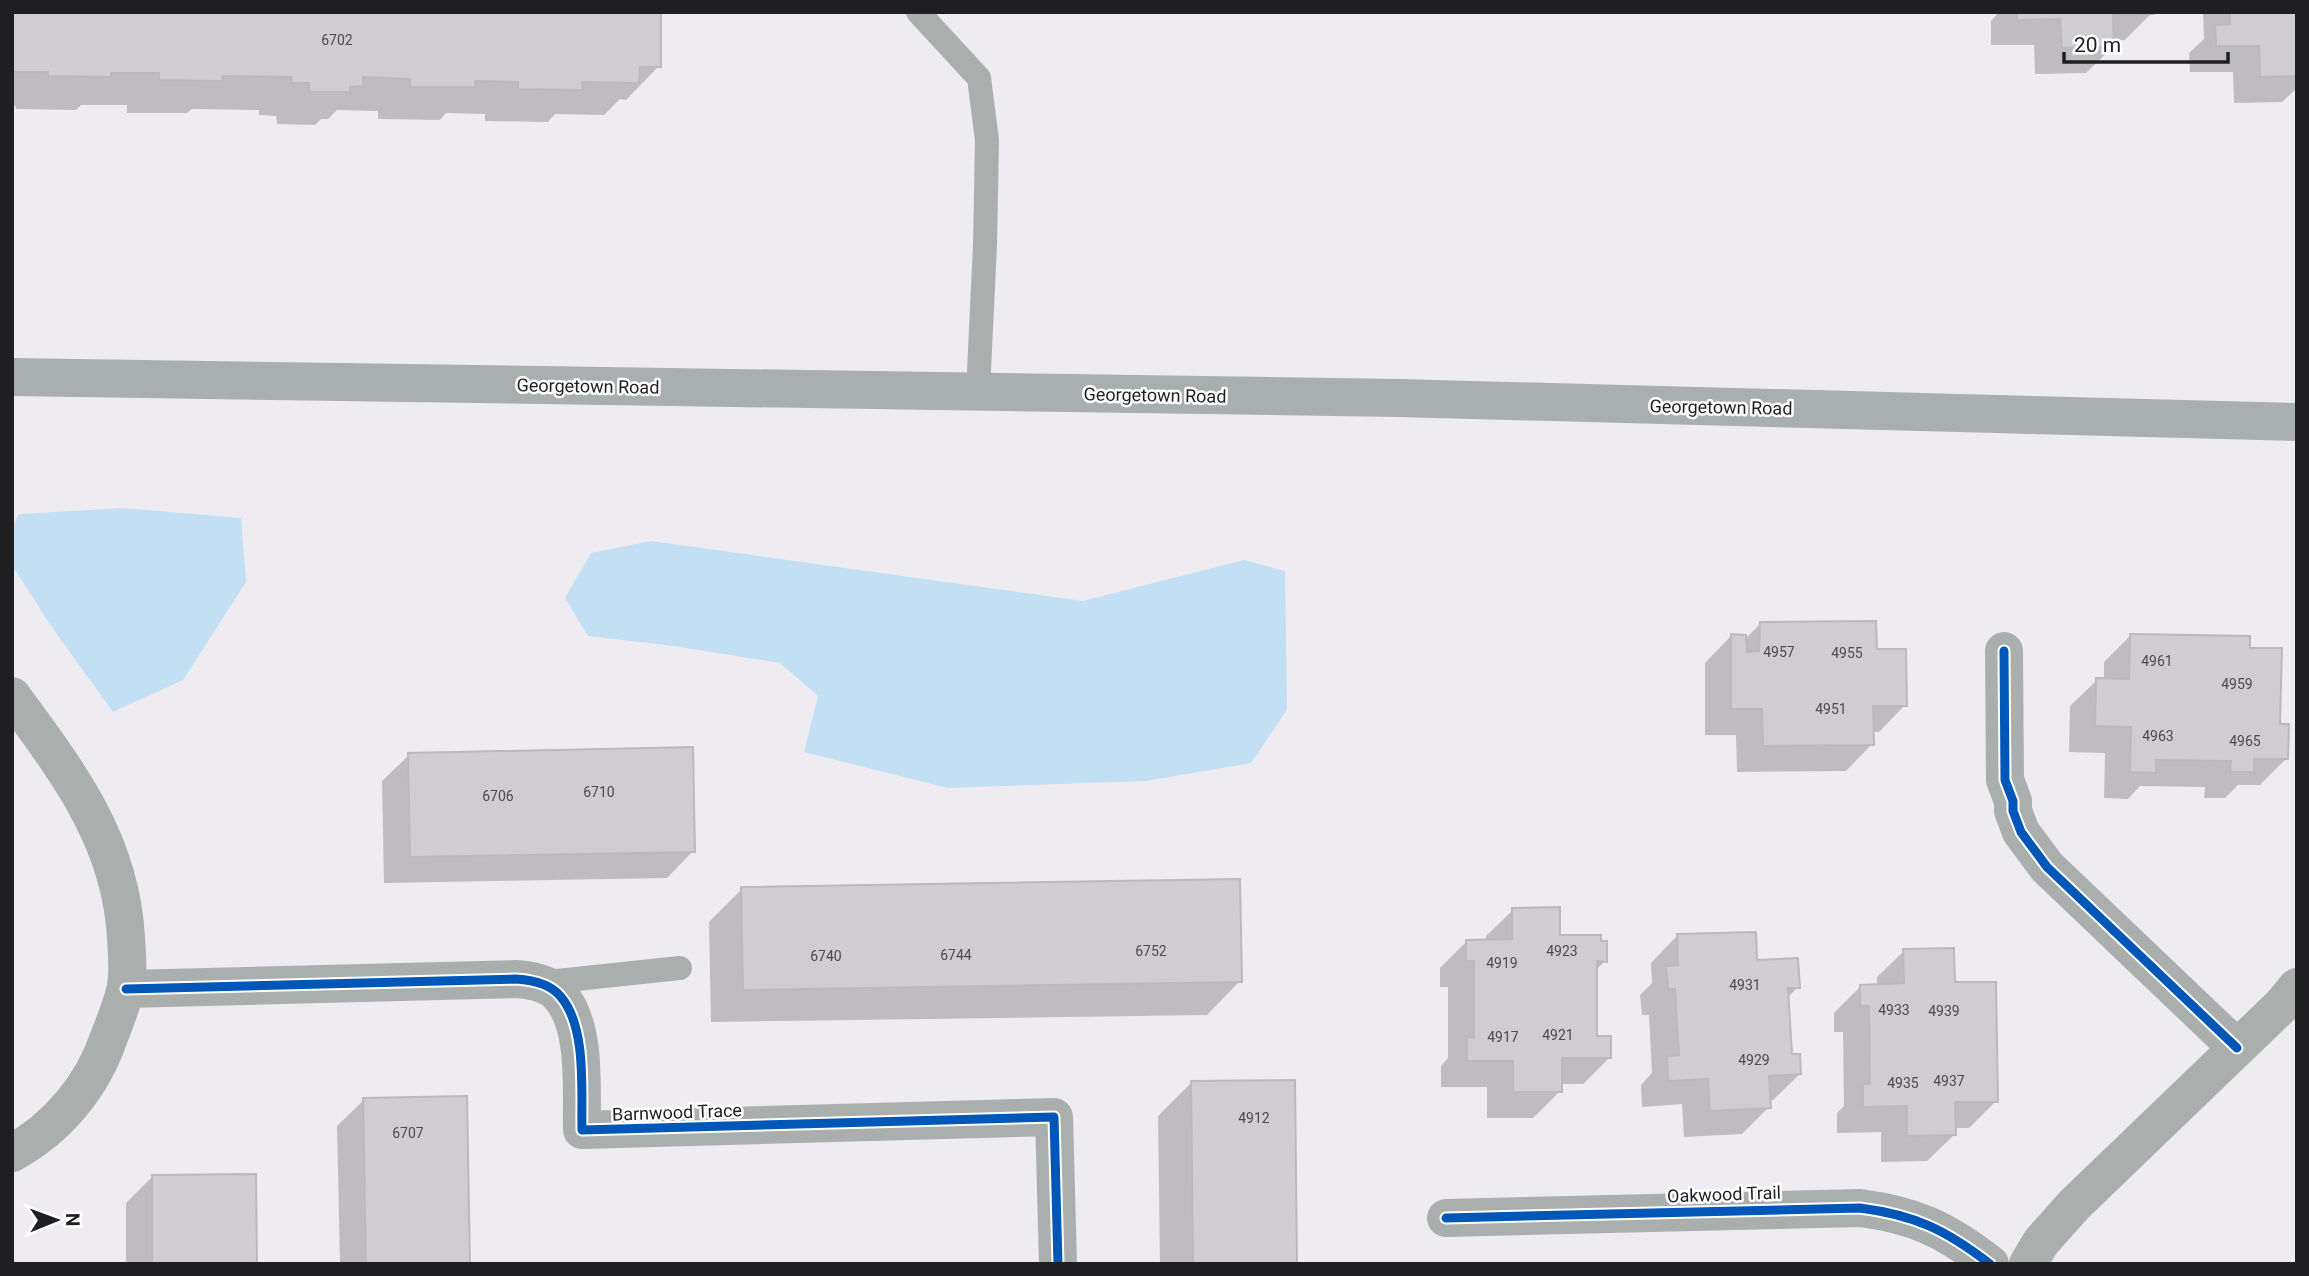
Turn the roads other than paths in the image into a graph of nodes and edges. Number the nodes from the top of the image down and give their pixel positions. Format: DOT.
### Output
graph roads {
  1 [pos="918,12"];
  2 [pos="12,377"];
  3 [pos="978,392"];
  4 [pos="2297,422"];
  5 [pos="2004,651"];
  6 [pos="12,696"];
  7 [pos="680,968"];
  8 [pos="537,983"];
  9 [pos="2297,987"];
  10 [pos="126,989"];
  11 [pos="2237,1048"];
  12 [pos="12,1153"];
  13 [pos="1446,1218"];
  14 [pos="1058,1264"];
  15 [pos="1990,1264"];
  16 [pos="2028,1264"];
  1 -- 3 [label="lane"];
  2 -- 3 [label="main road, Georgetown Road"];
  3 -- 4 [label="main road, Georgetown Road"];
  5 -- 11 [label="street"];
  6 -- 10 [label="street"];
  7 -- 8 [label="lane"];
  8 -- 10 [label="street, Barnwood Trace"];
  8 -- 14 [label="street, Barnwood Trace"];
  9 -- 11 [label="street"];
  10 -- 12 [label="street"];
  11 -- 16 [label="street"];
  13 -- 15 [label="street, Oakwood Trail"];
}
